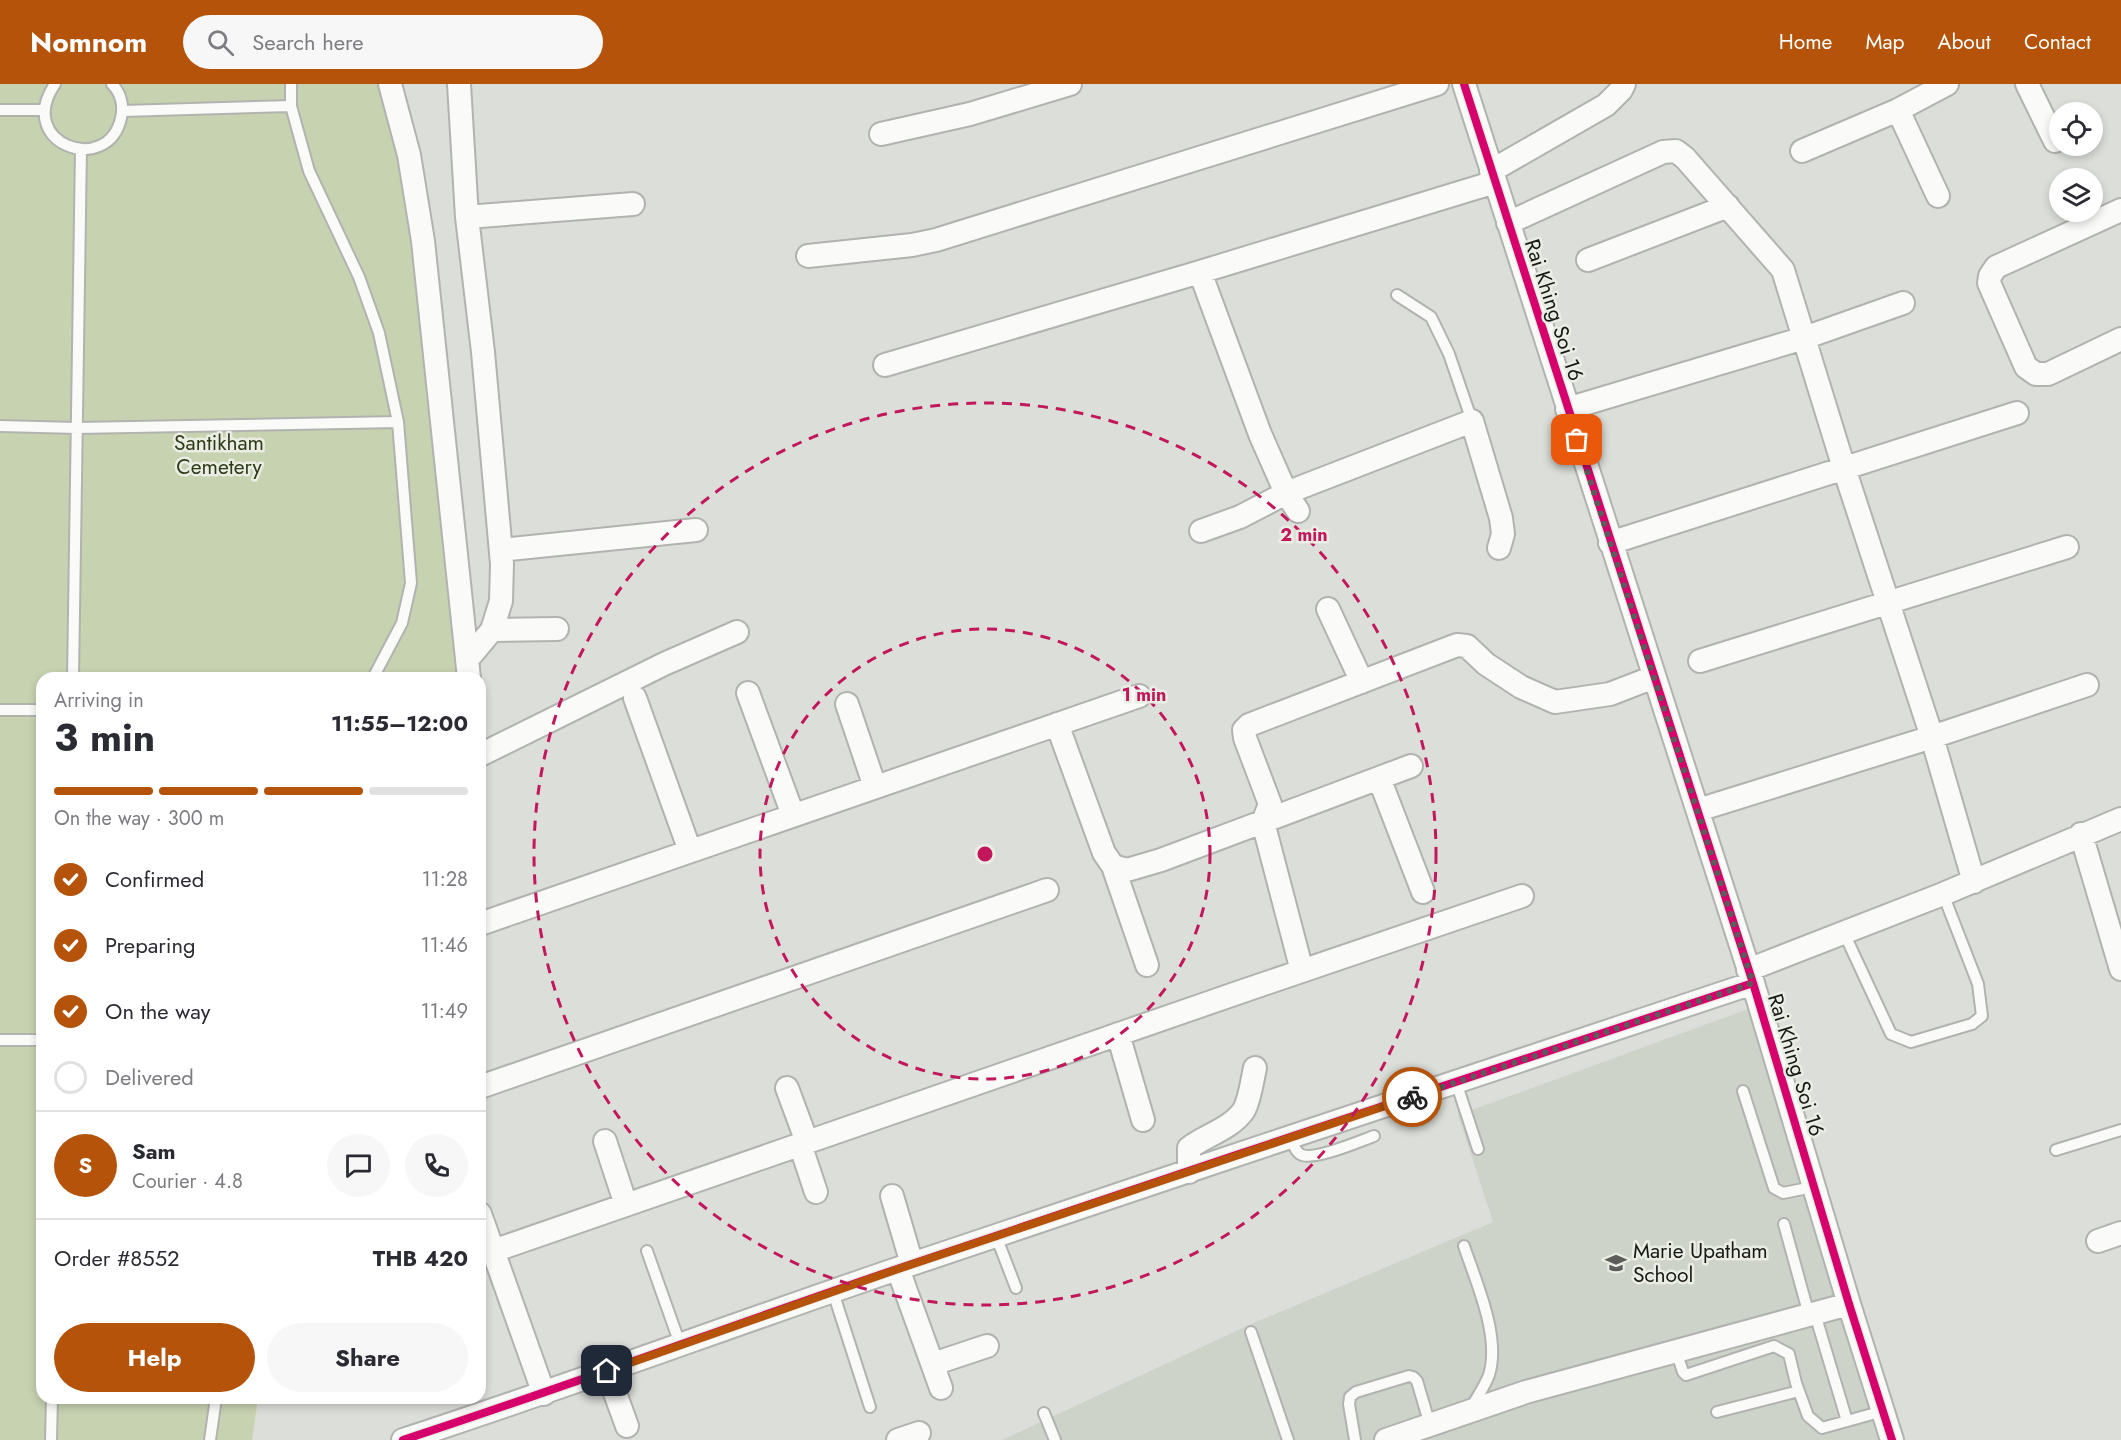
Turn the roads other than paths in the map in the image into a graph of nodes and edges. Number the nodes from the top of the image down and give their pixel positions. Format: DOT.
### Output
graph roads {
  1 [pos="55,84"];
  2 [pos="112,84"];
  3 [pos="291,84"];
  4 [pos="390,84"];
  5 [pos="459,84"];
  6 [pos="1070,84"];
  7 [pos="1437,84"];
  8 [pos="1464,84"];
  9 [pos="1624,84"];
  10 [pos="1947,84"];
  11 [pos="2027,84"];
  12 [pos="291,106"];
  13 [pos="0,110"];
  14 [pos="44,110"];
  15 [pos="1898,110"];
  16 [pos="123,111"];
  17 [pos="2049,129"];
  18 [pos="881,134"];
  19 [pos="81,150"];
  20 [pos="1802,152"];
  21 [pos="1493,177"];
  22 [pos="1938,196"];
  23 [pos="633,204"];
  24 [pos="1728,206"];
  25 [pos="2121,210"];
  26 [pos="467,217"];
  27 [pos="1508,223"];
  28 [pos="808,256"];
  29 [pos="1588,260"];
  30 [pos="1200,272"];
  31 [pos="1397,295"];
  32 [pos="1903,303"];
  33 [pos="1804,338"];
  34 [pos="2121,339"];
  35 [pos="885,364"];
  36 [pos="1567,410"];
  37 [pos="2017,413"];
  38 [pos="1472,421"];
  39 [pos="398,422"];
  40 [pos="0,426"];
  41 [pos="77,428"];
  42 [pos="1844,468"];
  43 [pos="1292,502"];
  44 [pos="696,530"];
  45 [pos="1201,531"];
  46 [pos="1610,543"];
  47 [pos="2067,547"];
  48 [pos="1499,548"];
  49 [pos="501,550"];
  50 [pos="1888,603"];
  51 [pos="1328,609"];
  52 [pos="557,629"];
  53 [pos="492,630"];
  54 [pos="737,632"];
  55 [pos="1700,661"];
  56 [pos="468,669"];
  57 [pos="73,672"];
  58 [pos="376,672"];
  59 [pos="1654,677"];
  60 [pos="1362,682"];
  61 [pos="2087,685"];
  62 [pos="748,693"];
  63 [pos="1139,696"];
  64 [pos="635,698"];
  65 [pos="847,705"];
  66 [pos="0,710"];
  67 [pos="36,710"];
  68 [pos="1057,724"];
  69 [pos="1932,737"];
  70 [pos="486,752"];
  71 [pos="1411,766"];
  72 [pos="1379,778"];
  73 [pos="875,787"];
  74 [pos="1698,810"];
  75 [pos="794,815"];
  76 [pos="2121,819"];
  77 [pos="1263,822"];
  78 [pos="2081,834"];
  79 [pos="690,851"];
  80 [pos="1113,866"];
  81 [pos="1974,882"];
  82 [pos="1047,890"];
  83 [pos="1423,892"];
  84 [pos="1943,894"];
  85 [pos="1522,896"];
  86 [pos="486,922"];
  87 [pos="1844,933"];
  88 [pos="1147,965"];
  89 [pos="2121,969"];
  90 [pos="1302,971"];
  91 [pos="1750,977"];
  92 [pos="1118,1034"];
  93 [pos="0,1040"];
  94 [pos="36,1040"];
  95 [pos="1255,1068"];
  96 [pos="1456,1082"];
  97 [pos="486,1085"];
  98 [pos="787,1088"];
  99 [pos="1743,1091"];
  100 [pos="1143,1120"];
  101 [pos="2121,1130"];
  102 [pos="1374,1136"];
  103 [pos="1290,1138"];
  104 [pos="605,1141"];
  105 [pos="803,1143"];
  106 [pos="1478,1149"];
  107 [pos="2056,1150"];
  108 [pos="1189,1172"];
  109 [pos="1813,1187"];
  110 [pos="816,1192"];
  111 [pos="892,1196"];
  112 [pos="626,1204"];
  113 [pos="1784,1224"];
  114 [pos="486,1231"];
  115 [pos="2121,1233"];
  116 [pos="996,1236"];
  117 [pos="2098,1241"];
  118 [pos="1464,1246"];
  119 [pos="493,1251"];
  120 [pos="647,1251"];
  121 [pos="905,1266"];
  122 [pos="1016,1288"];
  123 [pos="833,1292"];
  124 [pos="1849,1304"];
  125 [pos="1812,1314"];
  126 [pos="1251,1332"];
  127 [pos="680,1344"];
  128 [pos="987,1346"];
  129 [pos="1676,1351"];
  130 [pos="933,1365"];
  131 [pos="607,1371"];
  132 [pos="941,1388"];
  133 [pos="1799,1391"];
  134 [pos="544,1394"];
  135 [pos="52,1404"];
  136 [pos="215,1404"];
  137 [pos="870,1407"];
  138 [pos="1470,1411"];
  139 [pos="1883,1411"];
  140 [pos="1717,1412"];
  141 [pos="1044,1413"];
  142 [pos="1847,1421"];
  143 [pos="1430,1425"];
  144 [pos="627,1426"];
  145 [pos="920,1432"];
  146 [pos="51,1440"];
  147 [pos="210,1440"];
  148 [pos="403,1440"];
  149 [pos="898,1440"];
  150 [pos="1055,1440"];
  151 [pos="1288,1440"];
  152 [pos="1355,1440"];
  153 [pos="1386,1440"];
  154 [pos="1892,1440"];
  1 -- 14 [label="lane"];
  2 -- 16 [label="lane"];
  3 -- 12 [label="lane"];
  4 -- 56 [label="street"];
  5 -- 26 [label="street"];
  6 -- 18 [label="street"];
  7 -- 28 [label="street"];
  8 -- 21 [label="street, Rai Khing Soi 16"];
  9 -- 21 [label="street"];
  10 -- 15 [label="street"];
  11 -- 17 [label="street"];
  12 -- 16 [label="lane"];
  12 -- 39 [label="lane"];
  13 -- 14 [label="lane"];
  14 -- 19 [label="lane"];
  15 -- 20 [label="street"];
  15 -- 22 [label="street"];
  16 -- 19 [label="lane"];
  19 -- 41 [label="lane"];
  21 -- 27 [label="street, Rai Khing Soi 16"];
  21 -- 30 [label="street"];
  23 -- 26 [label="street"];
  24 -- 27 [label="street"];
  24 -- 29 [label="street"];
  24 -- 33 [label="street"];
  25 -- 34 [label="street"];
  26 -- 49 [label="street"];
  27 -- 36 [label="street, Rai Khing Soi 16"];
  30 -- 35 [label="street"];
  30 -- 43 [label="street"];
  31 -- 38 [label="lane"];
  32 -- 33 [label="street"];
  33 -- 36 [label="street"];
  33 -- 42 [label="street"];
  36 -- 46 [label="street, Rai Khing Soi 16"];
  37 -- 42 [label="street"];
  38 -- 43 [label="street"];
  38 -- 48 [label="street"];
  39 -- 41 [label="lane"];
  39 -- 58 [label="lane"];
  40 -- 41 [label="lane"];
  41 -- 57 [label="lane"];
  42 -- 46 [label="street"];
  42 -- 50 [label="street"];
  43 -- 45 [label="street"];
  44 -- 49 [label="street"];
  46 -- 59 [label="street, Rai Khing Soi 16"];
  47 -- 50 [label="street"];
  49 -- 53 [label="street"];
  50 -- 55 [label="street"];
  50 -- 69 [label="street"];
  51 -- 60 [label="street"];
  52 -- 53 [label="street"];
  53 -- 56 [label="street"];
  54 -- 70 [label="street"];
  59 -- 60 [label="street"];
  59 -- 74 [label="street, Rai Khing Soi 16"];
  60 -- 77 [label="street"];
  61 -- 69 [label="street"];
  62 -- 75 [label="street"];
  63 -- 68 [label="street"];
  64 -- 79 [label="street"];
  65 -- 73 [label="street"];
  66 -- 67 [label="lane"];
  68 -- 73 [label="street"];
  68 -- 80 [label="street"];
  69 -- 74 [label="street"];
  69 -- 81 [label="street"];
  71 -- 72 [label="street"];
  72 -- 77 [label="street"];
  72 -- 83 [label="street"];
  73 -- 75 [label="street"];
  74 -- 91 [label="street, Rai Khing Soi 16"];
  75 -- 79 [label="street"];
  76 -- 78 [label="street"];
  77 -- 80 [label="street"];
  77 -- 90 [label="street"];
  78 -- 81 [label="street"];
  78 -- 89 [label="street"];
  79 -- 86 [label="street"];
  80 -- 88 [label="street"];
  81 -- 84 [label="street"];
  82 -- 97 [label="street"];
  84 -- 87 [label="street"];
  84 -- 87 [label="lane"];
  85 -- 90 [label="street"];
  87 -- 91 [label="street"];
  90 -- 92 [label="street"];
  91 -- 96 [label="street"];
  91 -- 109 [label="street, Rai Khing Soi 16"];
  92 -- 100 [label="street"];
  92 -- 105 [label="street"];
  93 -- 94 [label="lane"];
  95 -- 108 [label="street"];
  96 -- 103 [label="street"];
  96 -- 106 [label="lane"];
  98 -- 105 [label="street"];
  99 -- 109 [label="lane"];
  101 -- 107 [label="lane"];
  102 -- 103 [label="lane"];
  103 -- 108 [label="street"];
  104 -- 112 [label="street"];
  105 -- 110 [label="street"];
  105 -- 112 [label="street"];
  108 -- 116 [label="street"];
  109 -- 124 [label="street, Rai Khing Soi 16"];
  111 -- 121 [label="street"];
  112 -- 119 [label="street"];
  113 -- 125 [label="lane"];
  114 -- 119 [label="street"];
  115 -- 117 [label="street"];
  116 -- 121 [label="street"];
  116 -- 122 [label="lane"];
  118 -- 138 [label="lane"];
  119 -- 134 [label="street"];
  120 -- 127 [label="lane"];
  121 -- 123 [label="street"];
  121 -- 130 [label="street"];
  123 -- 127 [label="street"];
  123 -- 137 [label="lane"];
  124 -- 125 [label="street"];
  124 -- 139 [label="street, Rai Khing Soi 16"];
  125 -- 129 [label="street"];
  125 -- 142 [label="lane"];
  126 -- 151 [label="lane"];
  127 -- 131 [label="street"];
  128 -- 130 [label="street"];
  129 -- 133 [label="lane"];
  129 -- 138 [label="street"];
  130 -- 132 [label="street"];
  131 -- 134 [label="street"];
  131 -- 144 [label="street"];
  133 -- 140 [label="lane"];
  133 -- 142 [label="lane"];
  134 -- 148 [label="street"];
  135 -- 146 [label="lane"];
  136 -- 147 [label="lane"];
  138 -- 143 [label="street"];
  139 -- 142 [label="lane"];
  139 -- 154 [label="street, Rai Khing Soi 16"];
  141 -- 150 [label="lane"];
  143 -- 152 [label="lane"];
  143 -- 153 [label="street"];
  145 -- 149 [label="street"];
}
